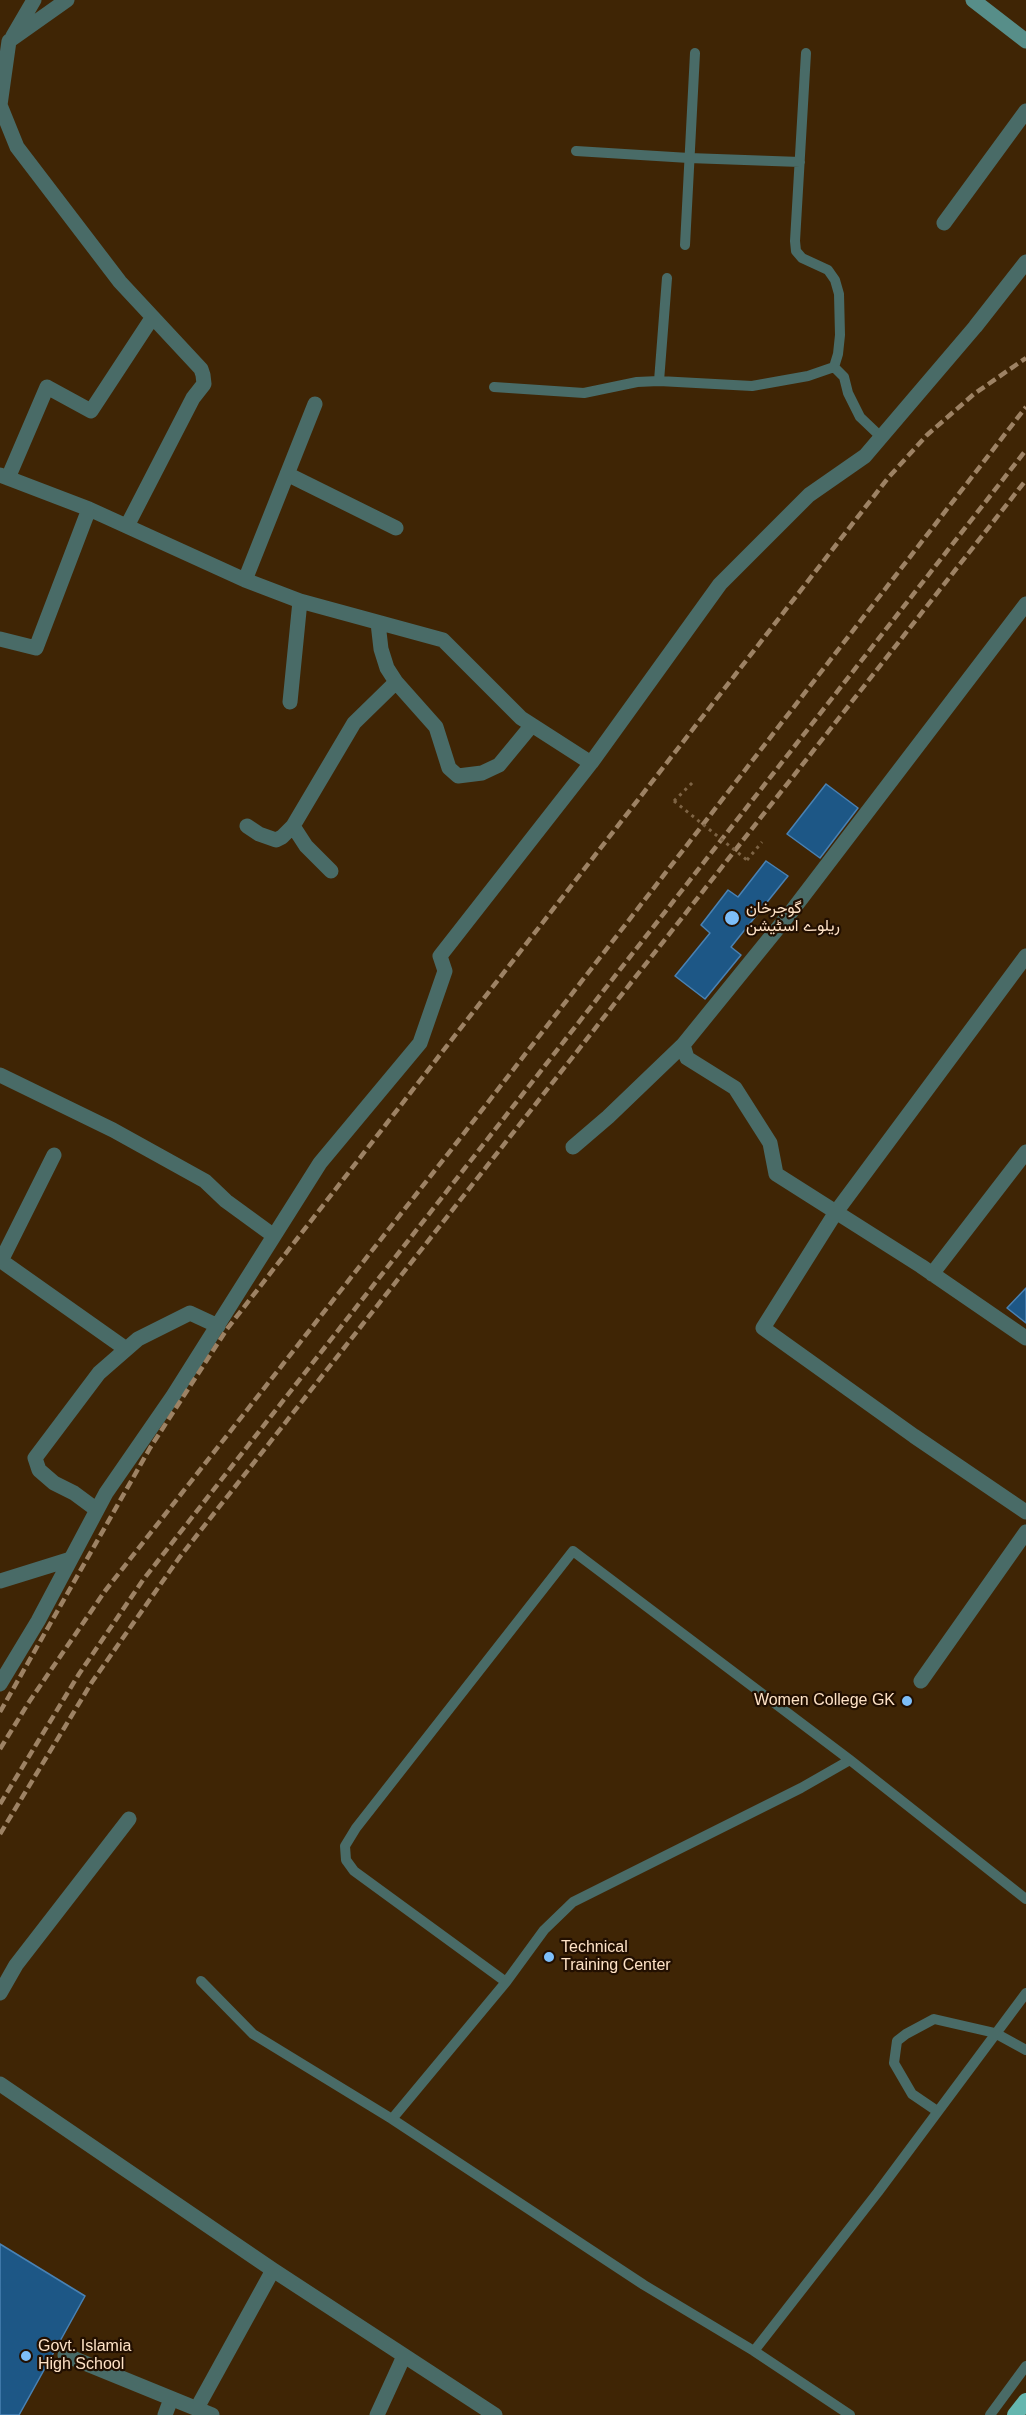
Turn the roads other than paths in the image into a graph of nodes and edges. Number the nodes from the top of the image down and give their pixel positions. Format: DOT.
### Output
graph roads {
  1 [pos="34,0"];
  2 [pos="67,0"];
  3 [pos="973,0"];
  4 [pos="1026,41"];
  5 [pos="4,45"];
  6 [pos="695,53"];
  7 [pos="806,53"];
  8 [pos="1026,111"];
  9 [pos="576,151"];
  10 [pos="689,158"];
  11 [pos="800,162"];
  12 [pos="944,223"];
  13 [pos="685,245"];
  14 [pos="1026,262"];
  15 [pos="667,278"];
  16 [pos="152,318"];
  17 [pos="834,367"];
  18 [pos="659,381"];
  19 [pos="494,387"];
  20 [pos="315,404"];
  21 [pos="881,437"];
  22 [pos="287,474"];
  23 [pos="4,477"];
  24 [pos="88,509"];
  25 [pos="127,526"];
  26 [pos="396,528"];
  27 [pos="245,580"];
  28 [pos="300,602"];
  29 [pos="1026,604"];
  30 [pos="378,622"];
  31 [pos="0,639"];
  32 [pos="396,682"];
  33 [pos="290,702"];
  34 [pos="532,725"];
  35 [pos="591,763"];
  36 [pos="247,826"];
  37 [pos="293,826"];
  38 [pos="331,871"];
  39 [pos="1026,956"];
  40 [pos="682,1044"];
  41 [pos="0,1075"];
  42 [pos="573,1147"];
  43 [pos="1026,1152"];
  44 [pos="54,1155"];
  45 [pos="836,1212"];
  46 [pos="274,1236"];
  47 [pos="1,1260"];
  48 [pos="932,1274"];
  49 [pos="218,1326"];
  50 [pos="1026,1338"];
  51 [pos="126,1349"];
  52 [pos="97,1510"];
  53 [pos="1026,1512"];
  54 [pos="1026,1532"];
  55 [pos="71,1559"];
  56 [pos="0,1581"];
  57 [pos="921,1681"];
  58 [pos="0,1684"];
  59 [pos="850,1760"];
  60 [pos="129,1820"];
  61 [pos="1026,1899"];
  62 [pos="201,1982"];
  63 [pos="506,1982"];
  64 [pos="0,1993"];
  65 [pos="1026,1993"];
  66 [pos="995,2033"];
  67 [pos="1026,2050"];
  68 [pos="0,2084"];
  69 [pos="937,2111"];
  70 [pos="392,2119"];
  71 [pos="273,2270"];
  72 [pos="753,2351"];
  73 [pos="65,2355"];
  74 [pos="404,2356"];
  75 [pos="1026,2366"];
  76 [pos="171,2399"];
  77 [pos="1026,2401"];
  78 [pos="198,2408"];
  79 [pos="491,2414"];
  80 [pos="165,2415"];
  81 [pos="212,2415"];
  82 [pos="377,2415"];
  83 [pos="850,2415"];
  84 [pos="990,2415"];
  85 [pos="1015,2415"];
  1 -- 5 [label="street"];
  2 -- 5 [label="street"];
  3 -- 4 [label="main road"];
  5 -- 16 [label="street"];
  6 -- 10 [label="lane"];
  7 -- 11 [label="lane"];
  8 -- 12 [label="street"];
  9 -- 10 [label="lane"];
  10 -- 11 [label="lane"];
  10 -- 13 [label="lane"];
  11 -- 17 [label="lane"];
  14 -- 21 [label="street"];
  15 -- 18 [label="lane"];
  16 -- 23 [label="street"];
  16 -- 25 [label="street"];
  17 -- 18 [label="lane"];
  17 -- 21 [label="lane"];
  18 -- 19 [label="lane"];
  20 -- 22 [label="street"];
  21 -- 35 [label="street"];
  22 -- 26 [label="street"];
  22 -- 27 [label="street"];
  23 -- 24 [label="street"];
  24 -- 25 [label="street"];
  24 -- 31 [label="street"];
  25 -- 27 [label="street"];
  27 -- 28 [label="street"];
  28 -- 30 [label="street"];
  28 -- 33 [label="street"];
  29 -- 40 [label="street"];
  30 -- 32 [label="street"];
  30 -- 34 [label="street"];
  32 -- 34 [label="street"];
  32 -- 37 [label="street"];
  34 -- 35 [label="street"];
  35 -- 46 [label="street"];
  36 -- 37 [label="street"];
  37 -- 38 [label="street"];
  39 -- 45 [label="street"];
  40 -- 42 [label="street"];
  40 -- 45 [label="street"];
  41 -- 46 [label="street"];
  43 -- 48 [label="street"];
  44 -- 47 [label="street"];
  45 -- 48 [label="street"];
  45 -- 53 [label="street"];
  46 -- 49 [label="street"];
  47 -- 51 [label="street"];
  48 -- 50 [label="street"];
  49 -- 51 [label="street"];
  49 -- 52 [label="street"];
  51 -- 52 [label="street"];
  52 -- 55 [label="street"];
  54 -- 57 [label="street"];
  55 -- 56 [label="street"];
  55 -- 58 [label="street"];
  59 -- 61 [label="lane"];
  59 -- 63 [label="lane"];
  59 -- 63 [label="lane"];
  60 -- 64 [label="street"];
  62 -- 70 [label="lane"];
  63 -- 70 [label="lane"];
  65 -- 66 [label="lane"];
  66 -- 67 [label="lane"];
  66 -- 69 [label="lane"];
  66 -- 69 [label="lane"];
  68 -- 71 [label="street"];
  69 -- 72 [label="lane"];
  70 -- 72 [label="lane"];
  71 -- 74 [label="street"];
  71 -- 78 [label="street"];
  72 -- 83 [label="lane"];
  73 -- 76 [label="street"];
  74 -- 79 [label="street"];
  74 -- 82 [label="street"];
  75 -- 84 [label="lane"];
  76 -- 78 [label="street"];
  76 -- 80 [label="street"];
  77 -- 85 [label="highway"];
  78 -- 81 [label="street"];
}
